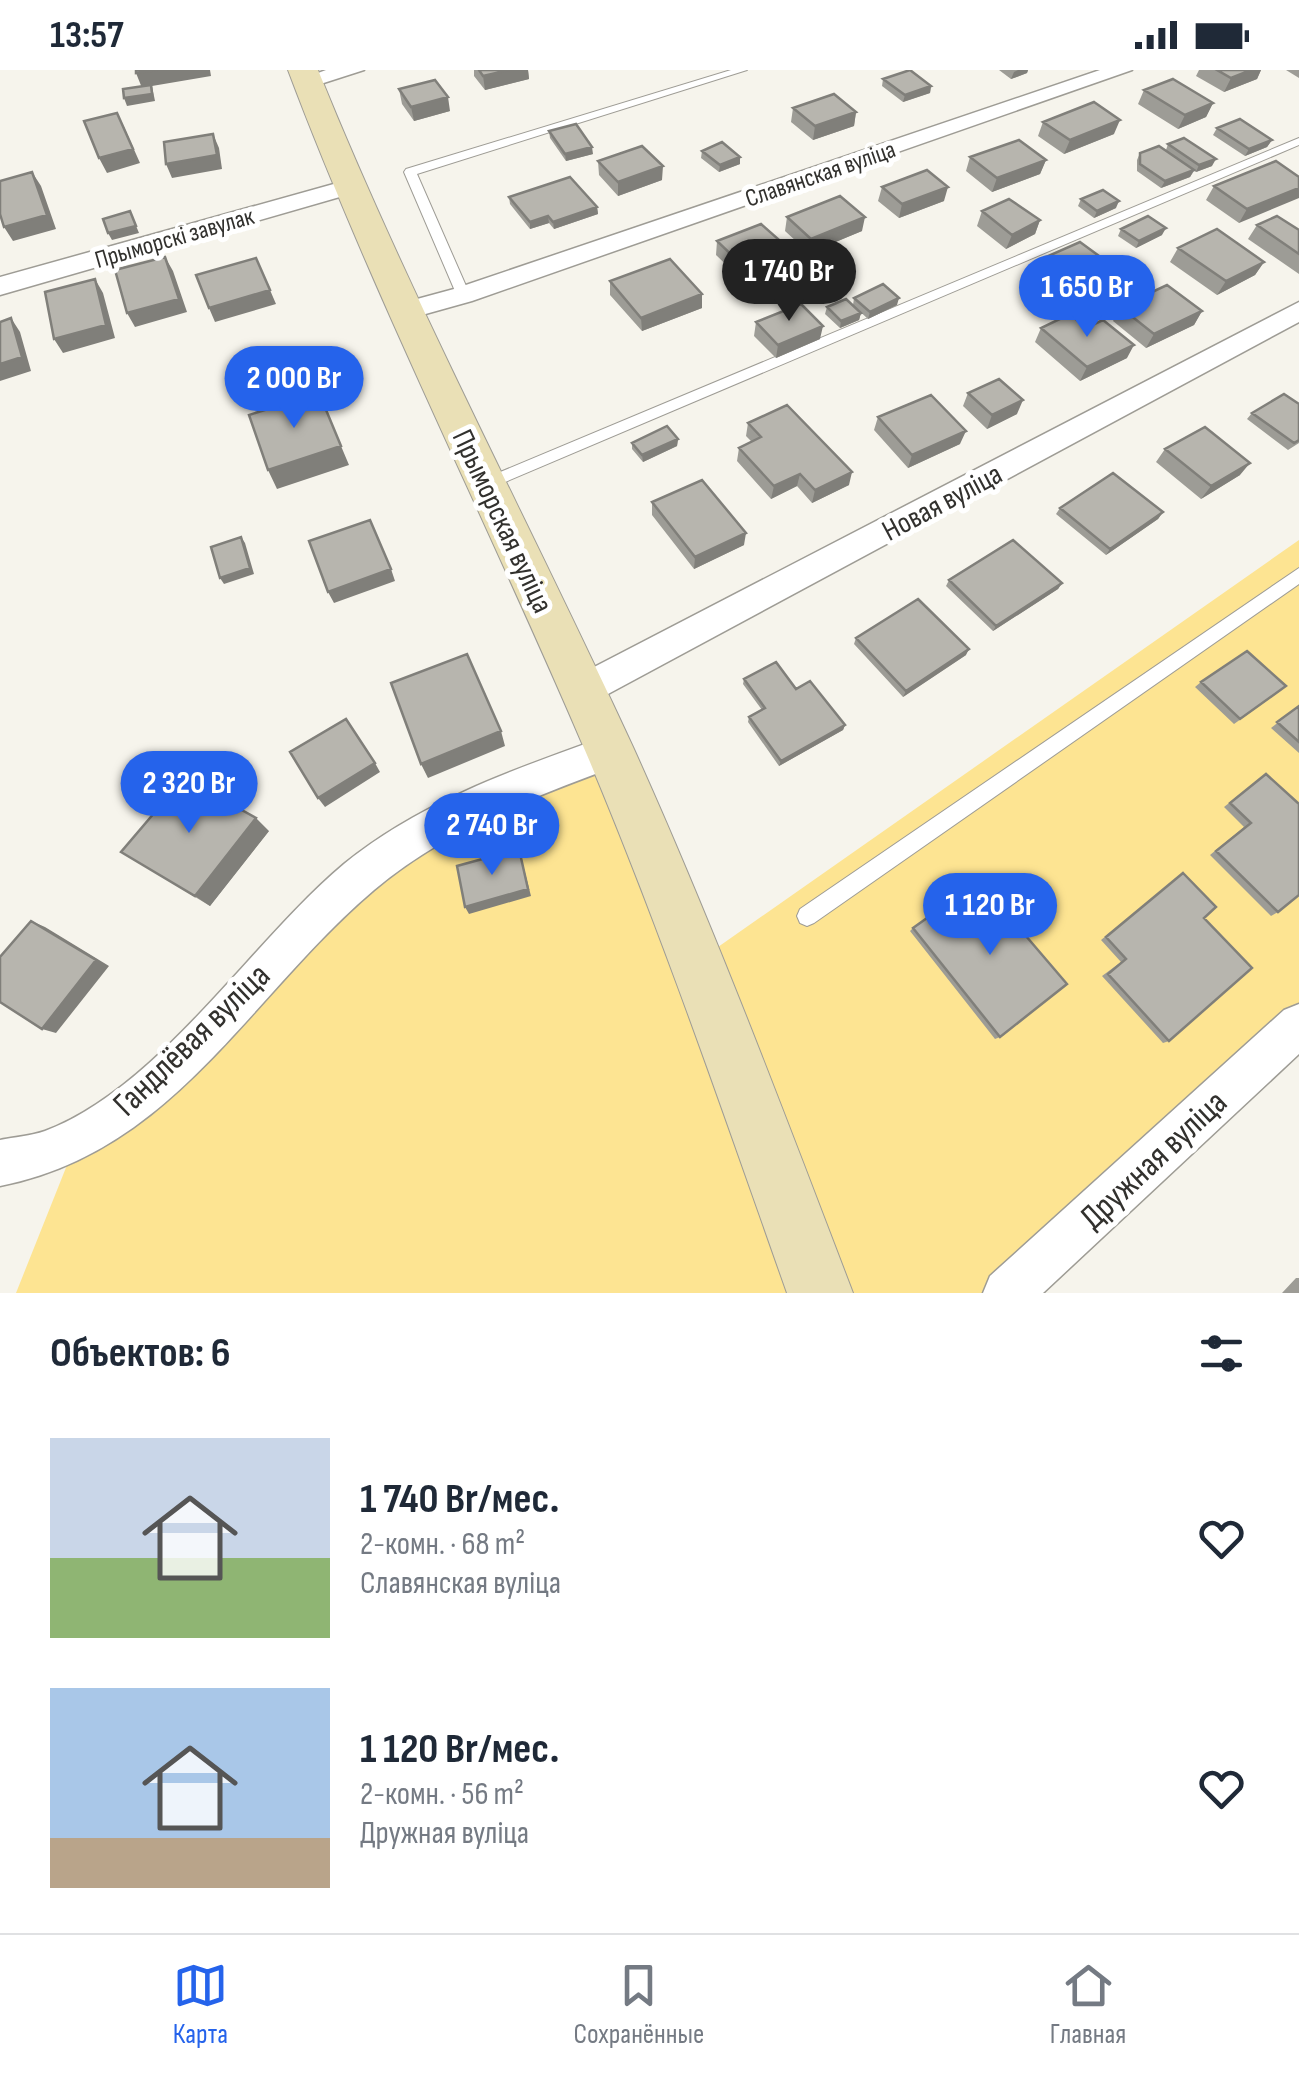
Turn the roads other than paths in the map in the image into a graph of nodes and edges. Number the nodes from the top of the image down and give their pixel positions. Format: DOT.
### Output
graph roads {
  1 [pos="354,70"];
  2 [pos="742,70"];
  3 [pos="1121,70"];
  4 [pos="306,76"];
  5 [pos="1299,142"];
  6 [pos="348,187"];
  7 [pos="0,286"];
  8 [pos="463,296"];
  9 [pos="1299,310"];
  10 [pos="404,311"];
  11 [pos="486,484"];
  12 [pos="1299,575"];
  13 [pos="583,690"];
  14 [pos="610,752"];
  15 [pos="807,916"];
  16 [pos="1299,1024"];
  17 [pos="0,1163"];
  18 [pos="820,1293"];
  19 [pos="1008,1293"];
  1 -- 4 [label="street"];
  2 -- 8 [label="lane"];
  3 -- 8 [label="street, Славянская вуліца"];
  4 -- 6 [label="main road, Прыморская вуліца"];
  5 -- 11 [label="lane"];
  6 -- 7 [label="street, Прыморскі завулак"];
  6 -- 10 [label="main road, Прыморская вуліца"];
  8 -- 10 [label="street, Славянская вуліца"];
  9 -- 13 [label="street, Новая вуліца"];
  10 -- 11 [label="main road, Прыморская вуліца"];
  11 -- 13 [label="main road, Прыморская вуліца"];
  12 -- 15 [label="lane"];
  13 -- 14 [label="main road, Прыморская вуліца"];
  14 -- 17 [label="street, Гандлёвая вуліца"];
  14 -- 18 [label="main road, Прыморская вуліца"];
  16 -- 19 [label="street, Дружная вуліца"];
}
